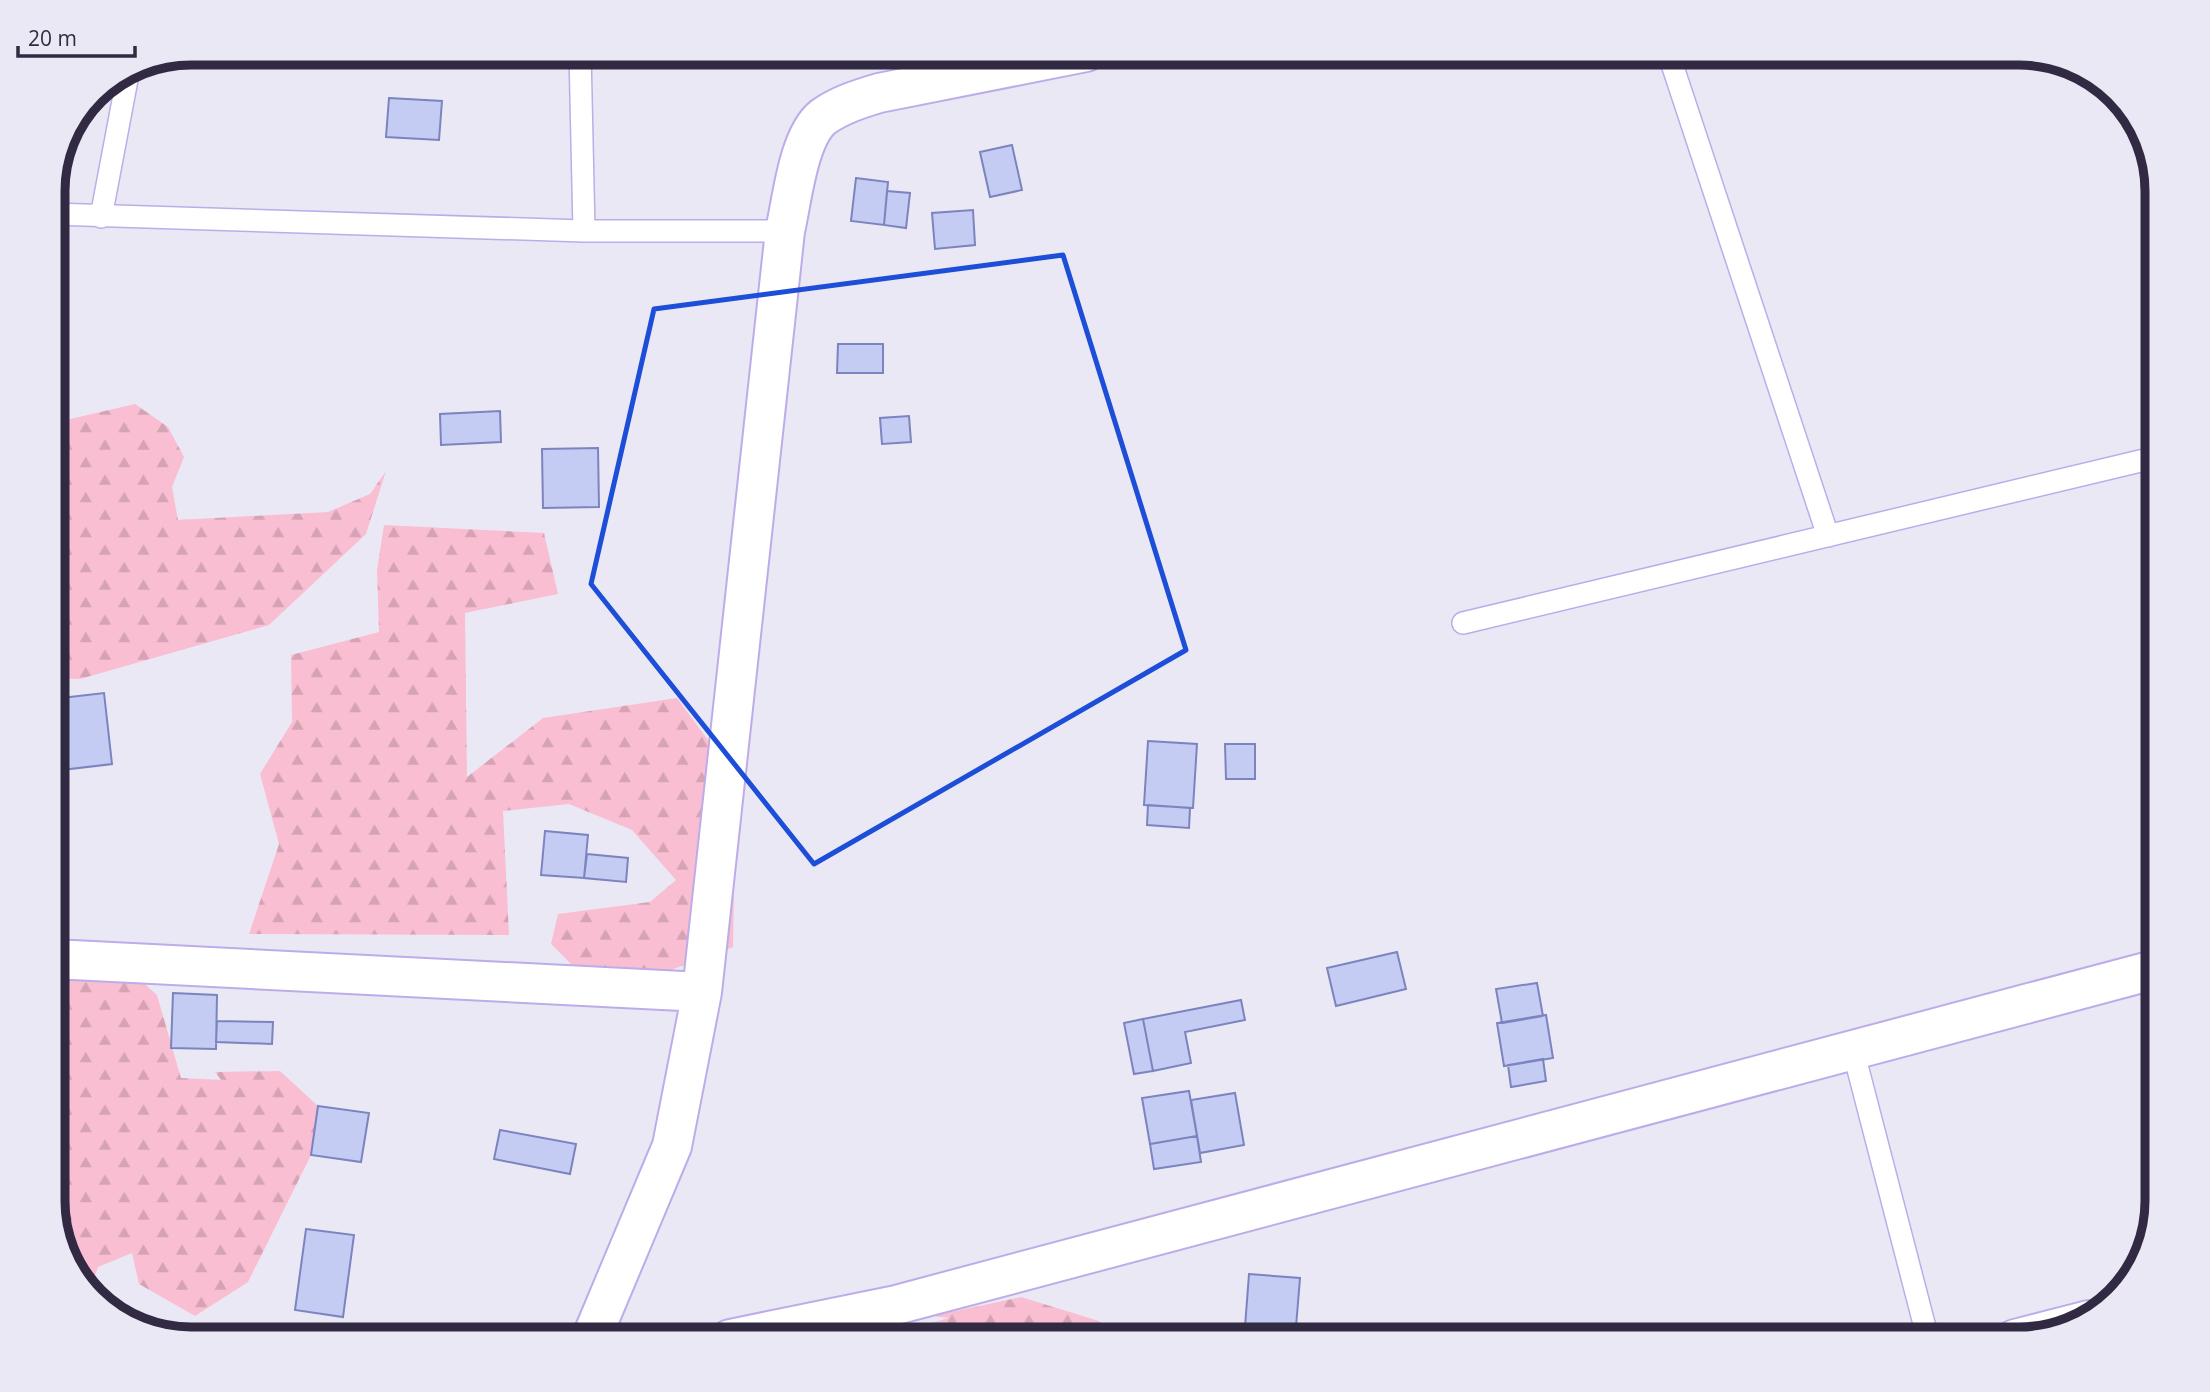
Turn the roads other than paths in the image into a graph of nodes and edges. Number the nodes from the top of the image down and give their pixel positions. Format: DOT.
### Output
graph roads {
  1 [pos="580,65"];
  2 [pos="1020,65"];
  3 [pos="1672,65"];
  4 [pos="126,83"];
  5 [pos="65,215"];
  6 [pos="101,217"];
  7 [pos="584,231"];
  8 [pos="785,231"];
  9 [pos="2145,460"];
  10 [pos="1828,536"];
  11 [pos="1463,623"];
  12 [pos="65,960"];
  13 [pos="2145,972"];
  14 [pos="702,992"];
  15 [pos="1853,1050"];
  16 [pos="596,1327"];
  17 [pos="789,1327"];
  18 [pos="1925,1327"];
  1 -- 7 [label="lane"];
  2 -- 8 [label="street"];
  3 -- 10 [label="lane"];
  4 -- 6 [label="lane"];
  5 -- 6 [label="lane"];
  6 -- 7 [label="lane"];
  7 -- 8 [label="lane"];
  8 -- 14 [label="street"];
  9 -- 10 [label="lane"];
  10 -- 11 [label="lane"];
  12 -- 14 [label="street"];
  13 -- 15 [label="street"];
  14 -- 16 [label="street"];
  15 -- 17 [label="street"];
  15 -- 18 [label="lane"];
}
